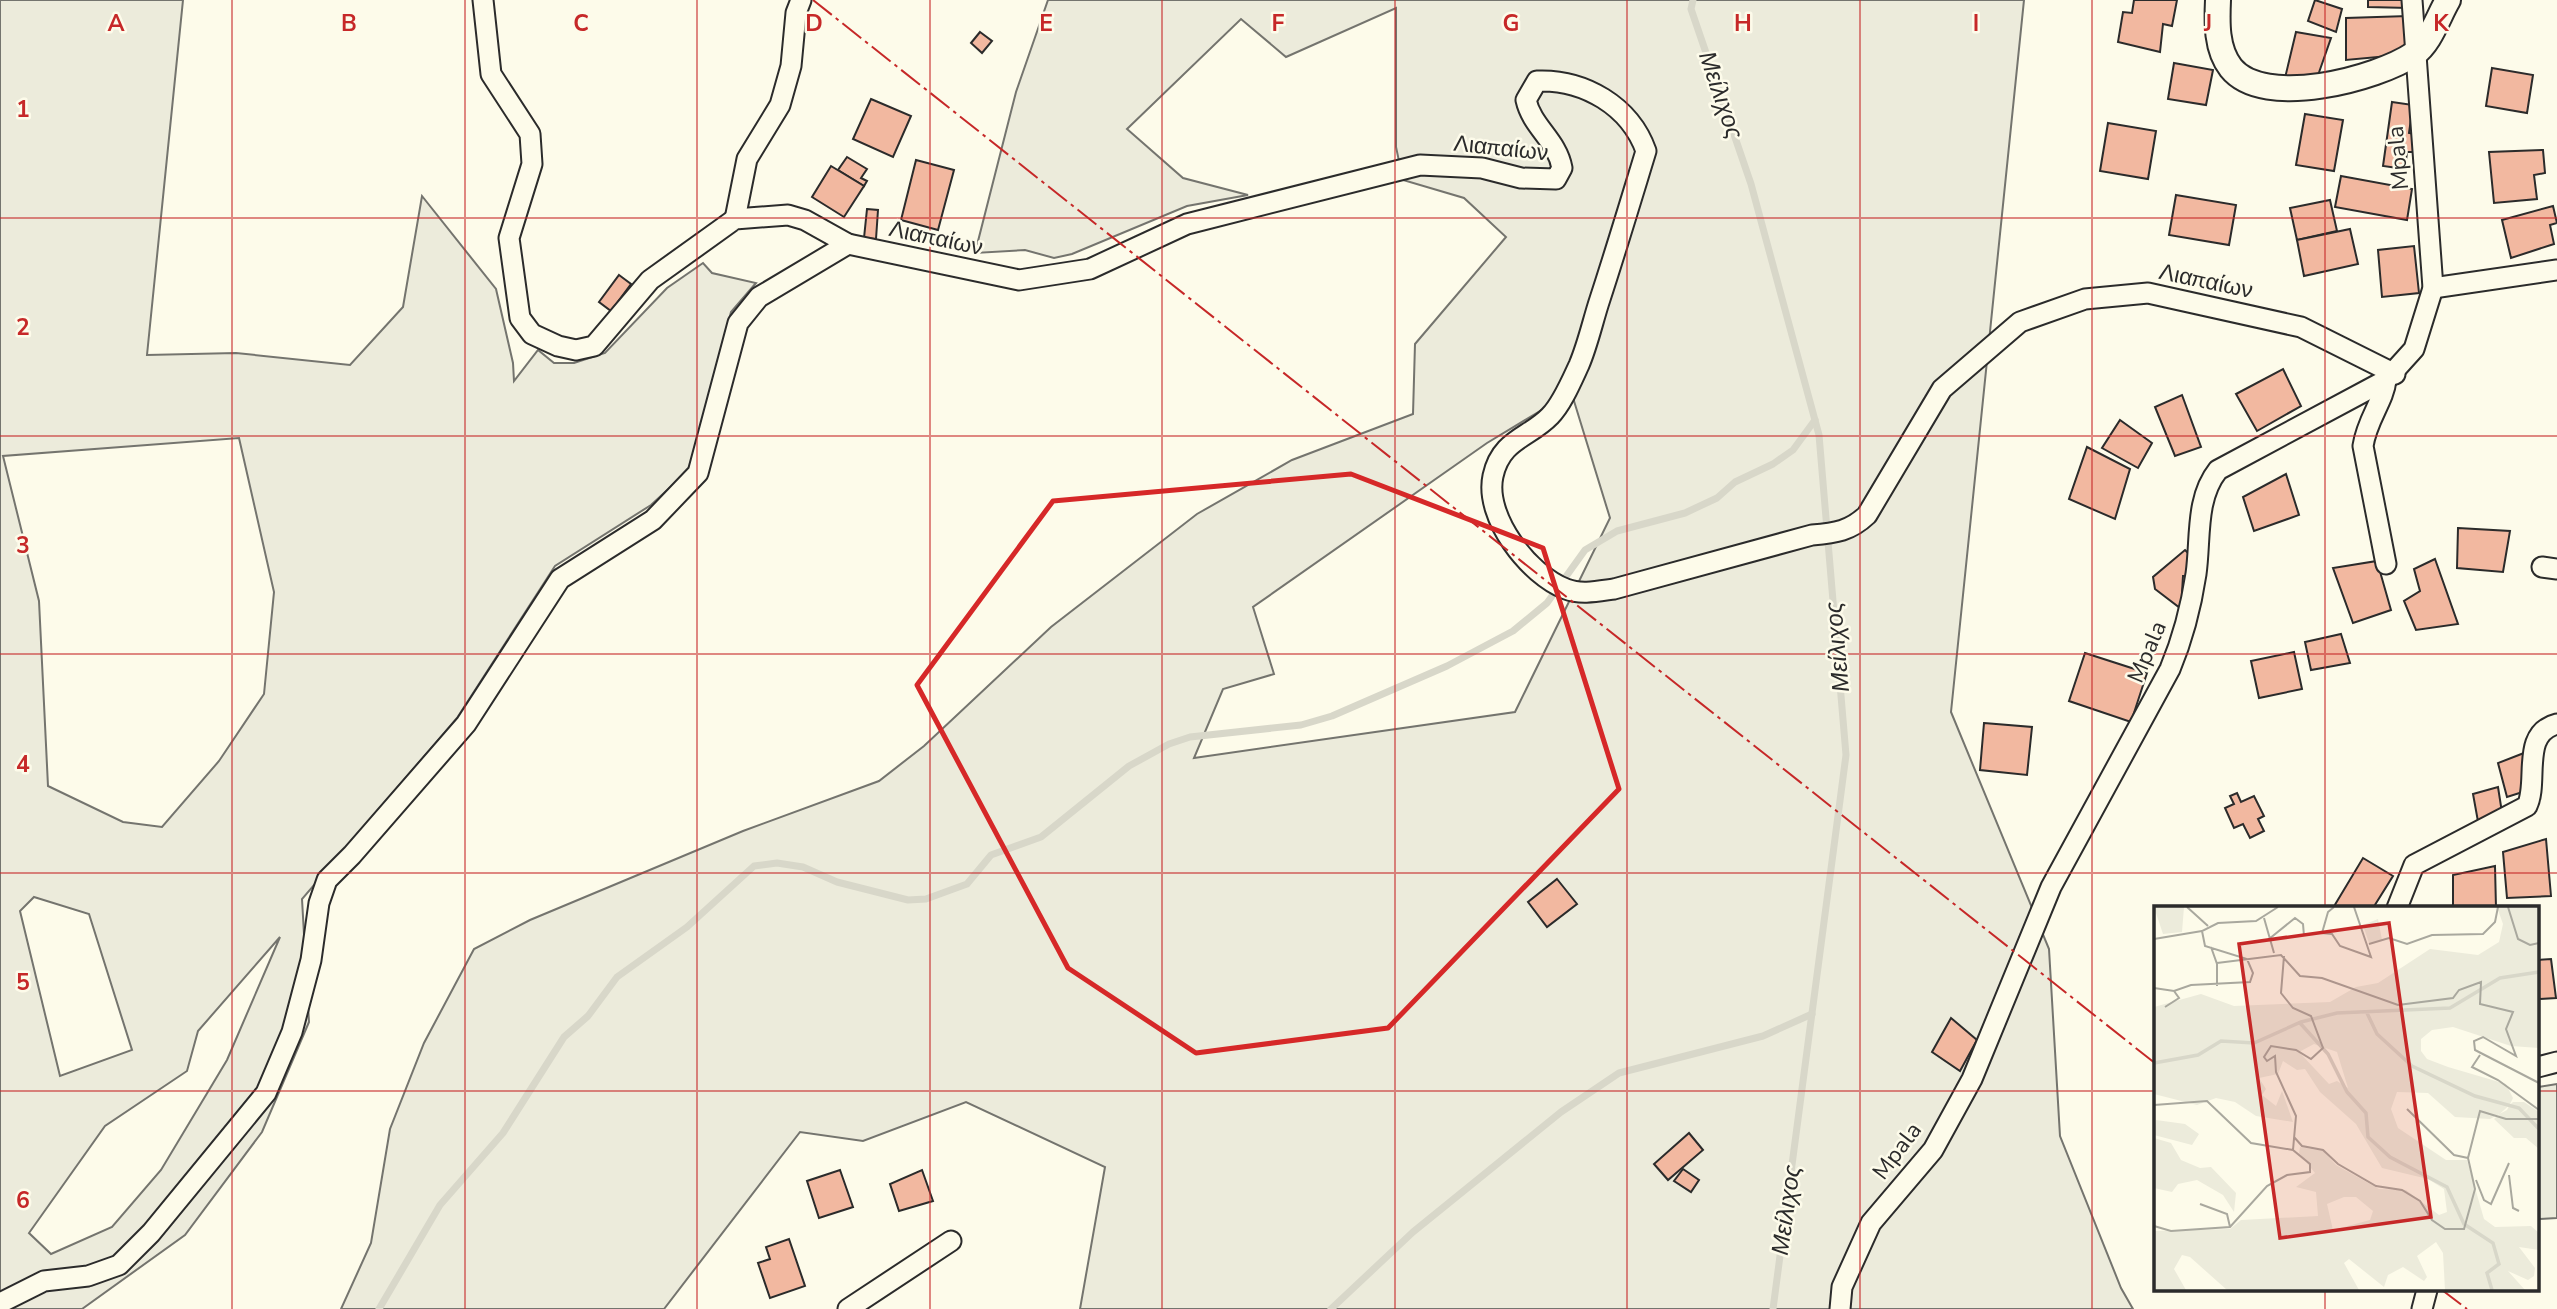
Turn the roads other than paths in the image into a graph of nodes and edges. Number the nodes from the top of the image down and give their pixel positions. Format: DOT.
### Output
graph roads {
  1 [pos="482,0"];
  2 [pos="801,0"];
  3 [pos="2218,0"];
  4 [pos="2412,0"];
  5 [pos="2448,0"];
  6 [pos="2414,54"];
  7 [pos="735,219"];
  8 [pos="848,244"];
  9 [pos="2557,270"];
  10 [pos="2433,288"];
  11 [pos="2390,377"];
  12 [pos="2386,564"];
  13 [pos="2557,724"];
  14 [pos="2398,906"];
  15 [pos="2557,1062"];
  16 [pos="2540,1066"];
  17 [pos="951,1241"];
  18 [pos="2426,1292"];
  19 [pos="0,1304"];
  20 [pos="848,1309"];
  21 [pos="1840,1309"];
  22 [pos="2422,1309"];
  1 -- 7 [label="street"];
  2 -- 7 [label="street"];
  3 -- 6 [label="street"];
  4 -- 6 [label="street, Mpala"];
  5 -- 6 [label="street"];
  6 -- 10 [label="street, Mpala"];
  7 -- 8 [label="street, Λιαπαίων"];
  8 -- 11 [label="street, Λιαπαίων"];
  8 -- 19 [label="street"];
  9 -- 10 [label="street"];
  10 -- 11 [label="street, Mpala"];
  11 -- 12 [label="street"];
  11 -- 21 [label="street, Mpala"];
  13 -- 14 [label="street"];
  15 -- 16 [label="street"];
  17 -- 20 [label="street"];
  18 -- 22 [label="street"];
}
